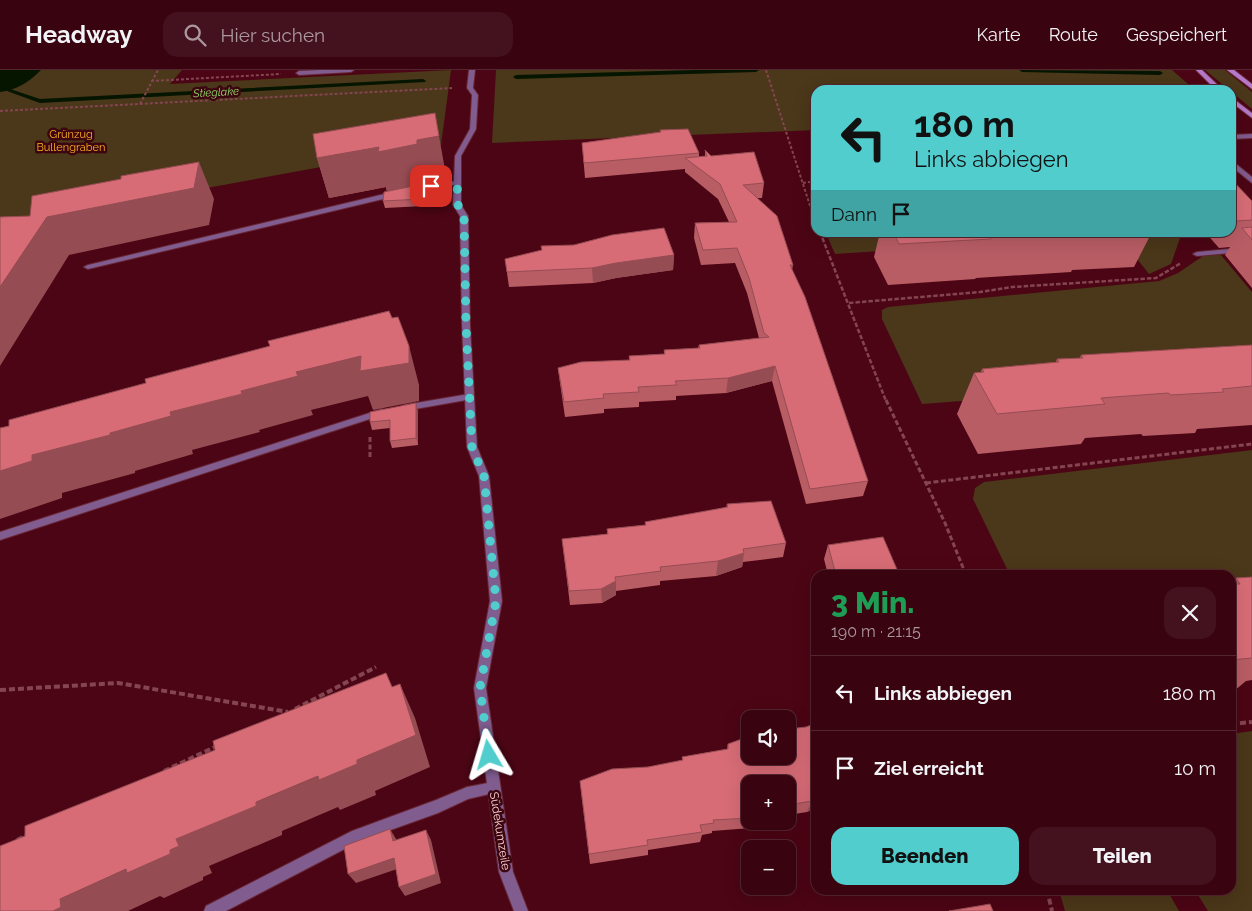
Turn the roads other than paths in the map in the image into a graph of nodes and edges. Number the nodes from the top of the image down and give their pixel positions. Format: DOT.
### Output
graph roads {
  1 [pos="351,70"];
  2 [pos="472,70"];
  3 [pos="1199,70"];
  4 [pos="1230,70"];
  5 [pos="299,73"];
  6 [pos="1215,85"];
  7 [pos="1252,87"];
  8 [pos="1236,103"];
  9 [pos="1252,116"];
  10 [pos="1252,136"];
  11 [pos="1236,137"];
  12 [pos="1236,167"];
  13 [pos="1252,181"];
  14 [pos="457,183"];
  15 [pos="1252,249"];
  16 [pos="1197,254"];
  17 [pos="88,266"];
  18 [pos="469,396"];
  19 [pos="0,536"];
  20 [pos="493,788"];
  21 [pos="212,911"];
  22 [pos="521,911"];
  1 -- 5 [label="street"];
  2 -- 14 [label="street, Südekumzeile"];
  3 -- 6 [label="main road"];
  4 -- 7 [label="main road"];
  8 -- 9 [label="main road"];
  10 -- 11 [label="street"];
  12 -- 13 [label="street"];
  14 -- 17 [label="street"];
  14 -- 18 [label="street, Südekumzeile"];
  15 -- 16 [label="street"];
  18 -- 19 [label="street"];
  18 -- 20 [label="street, Südekumzeile"];
  20 -- 21 [label="street"];
  20 -- 22 [label="street, Südekumzeile"];
}
